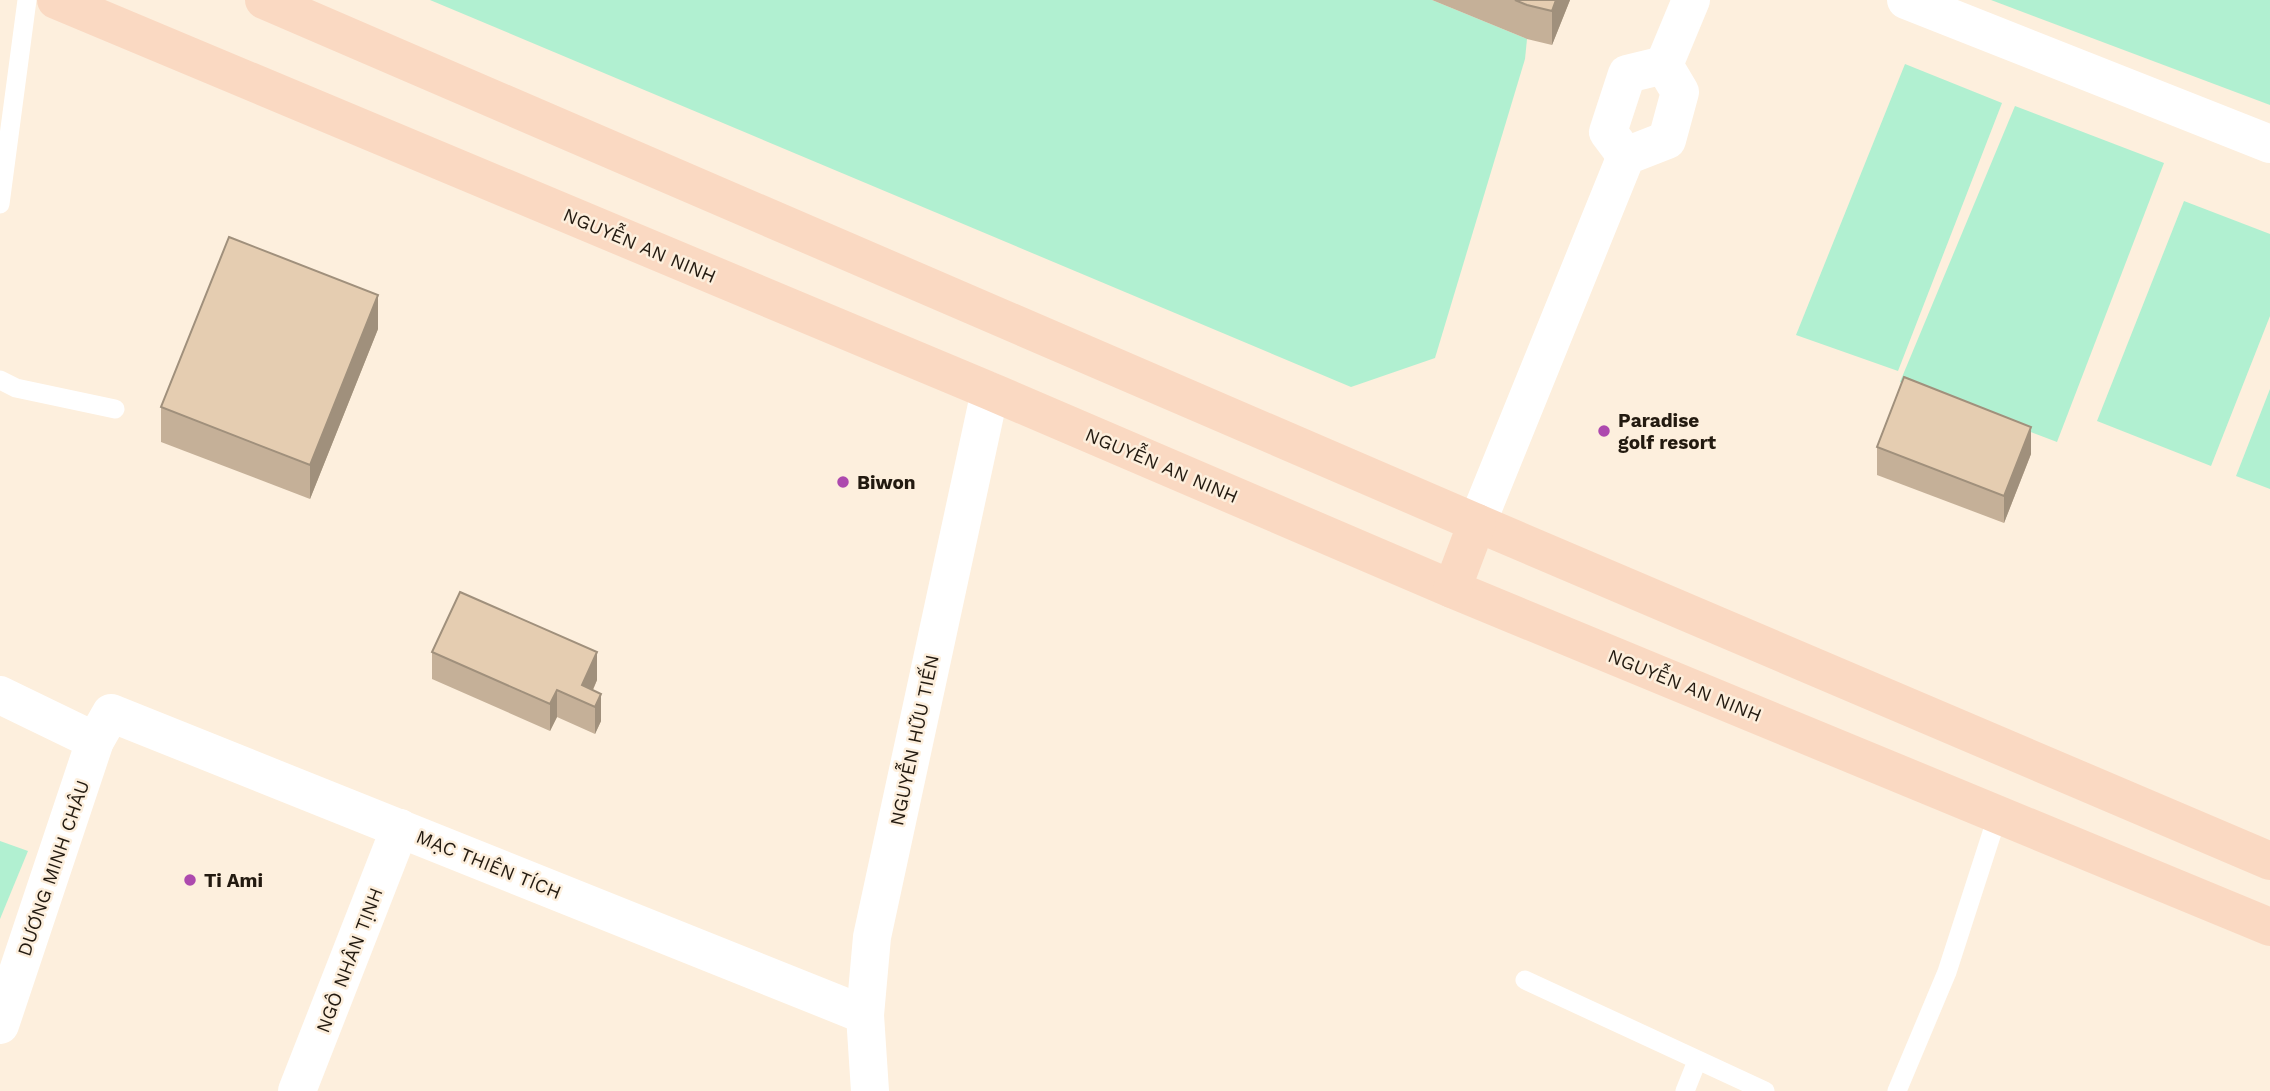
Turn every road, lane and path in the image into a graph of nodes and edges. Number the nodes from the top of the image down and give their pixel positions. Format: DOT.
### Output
graph roads {
  1 [pos="27,0"];
  2 [pos="56,0"];
  3 [pos="264,0"];
  4 [pos="1691,0"];
  5 [pos="1906,0"];
  6 [pos="1664,65"];
  7 [pos="2270,144"];
  8 [pos="1626,156"];
  9 [pos="0,204"];
  10 [pos="0,380"];
  11 [pos="990,391"];
  12 [pos="115,409"];
  13 [pos="1477,523"];
  14 [pos="1452,589"];
  15 [pos="0,695"];
  16 [pos="103,727"];
  17 [pos="1998,814"];
  18 [pos="400,828"];
  19 [pos="2270,861"];
  20 [pos="2270,927"];
  21 [pos="1525,980"];
  22 [pos="866,1015"];
  23 [pos="0,1025"];
  24 [pos="1697,1061"];
  25 [pos="297,1091"];
  26 [pos="870,1091"];
  27 [pos="1685,1091"];
  28 [pos="1765,1091"];
  29 [pos="1897,1091"];
  1 -- 9 [label="lane"];
  2 -- 11 [label="main road, NGUYỄN AN NINH"];
  3 -- 13 [label="main road"];
  4 -- 6 [label="street"];
  5 -- 7 [label="street"];
  6 -- 8 [label="street"];
  6 -- 8 [label="street"];
  8 -- 13 [label="street"];
  10 -- 12 [label="lane"];
  11 -- 14 [label="main road, NGUYỄN AN NINH"];
  11 -- 22 [label="street, NGUYỄN HỮU TIẾN"];
  13 -- 14 [label="main road"];
  13 -- 19 [label="main road"];
  14 -- 17 [label="main road, NGUYỄN AN NINH"];
  15 -- 16 [label="street, MẠC THIÊN TÍCH"];
  16 -- 18 [label="street, MẠC THIÊN TÍCH"];
  16 -- 23 [label="street, DƯƠNG MINH CHÂU"];
  17 -- 20 [label="main road, NGUYỄN AN NINH"];
  17 -- 29 [label="lane"];
  18 -- 22 [label="street, MẠC THIÊN TÍCH"];
  18 -- 25 [label="street, NGÔ NHÂN TỊNH"];
  21 -- 24 [label="lane"];
  22 -- 26 [label="street, NGUYỄN HỮU TIẾN"];
  24 -- 27 [label="lane"];
  24 -- 28 [label="lane"];
}
